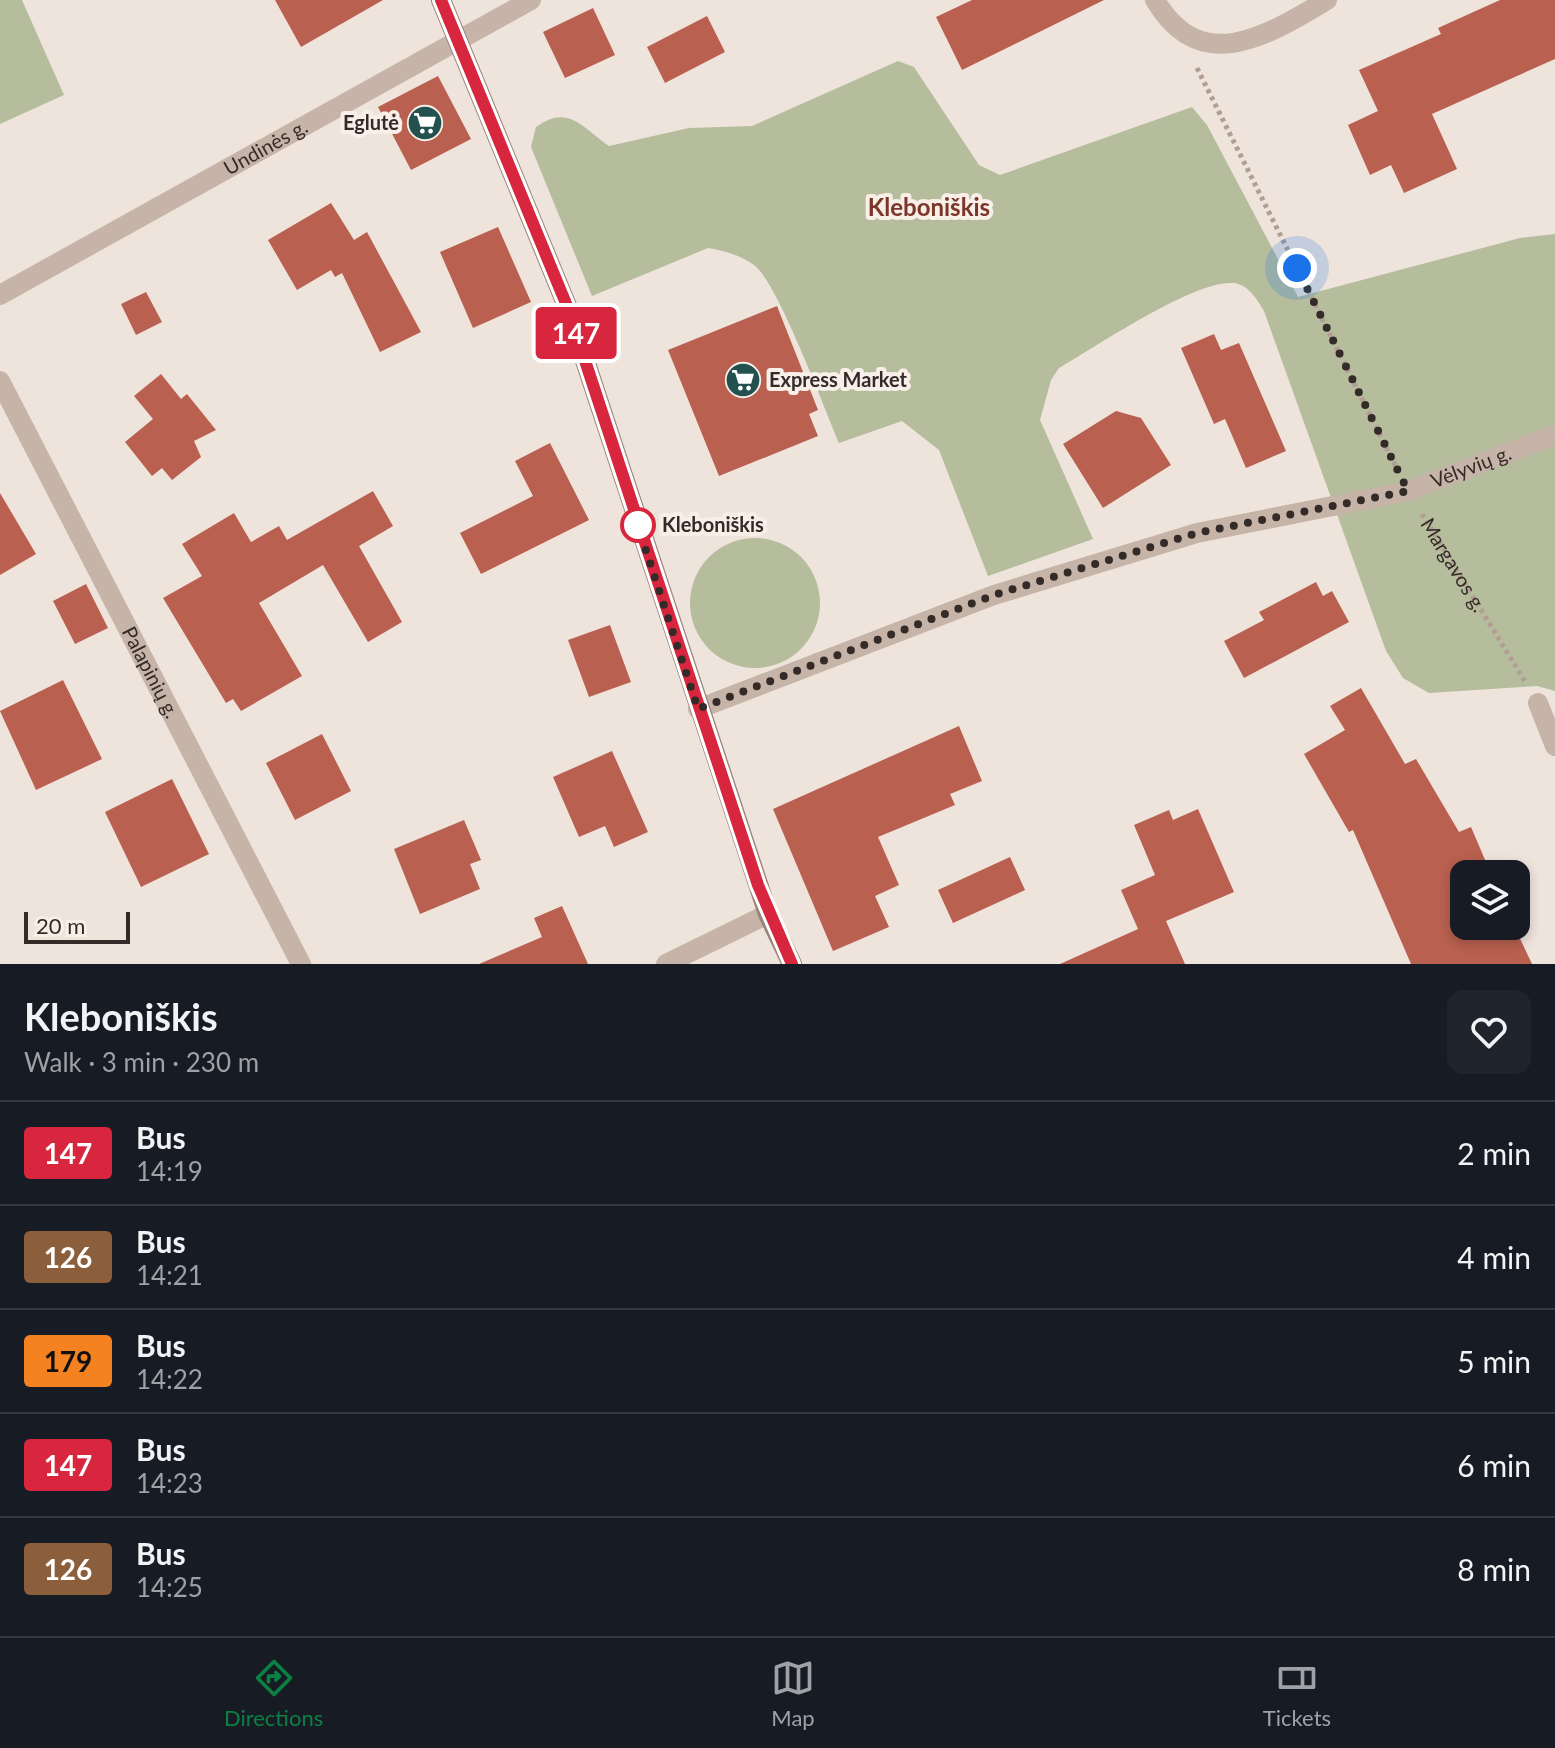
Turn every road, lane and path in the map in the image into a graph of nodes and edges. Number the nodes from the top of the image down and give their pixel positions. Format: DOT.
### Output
graph roads {
  1 [pos="441,0"];
  2 [pos="531,0"];
  3 [pos="1155,0"];
  4 [pos="1327,0"];
  5 [pos="1178,31"];
  6 [pos="459,39"];
  7 [pos="0,295"];
  8 [pos="0,381"];
  9 [pos="1555,435"];
  10 [pos="1408,491"];
  11 [pos="1538,703"];
  12 [pos="698,709"];
  13 [pos="1555,746"];
  14 [pos="768,914"];
  15 [pos="301,964"];
  16 [pos="666,964"];
  17 [pos="792,964"];
  1 -- 6 [label="street"];
  2 -- 6 [label="street, Undinės g."];
  3 -- 5 [label="street"];
  4 -- 5 [label="street"];
  5 -- 10 [label="path, Margavos g."];
  6 -- 7 [label="street, Undinės g."];
  6 -- 12 [label="street"];
  8 -- 15 [label="street, Palapinių g."];
  9 -- 10 [label="street, Vėlyvių g."];
  10 -- 11 [label="path, Margavos g."];
  10 -- 12 [label="street, Vėlyvių g."];
  11 -- 13 [label="street"];
  12 -- 14 [label="street"];
  14 -- 16 [label="street"];
  14 -- 17 [label="street"];
}
